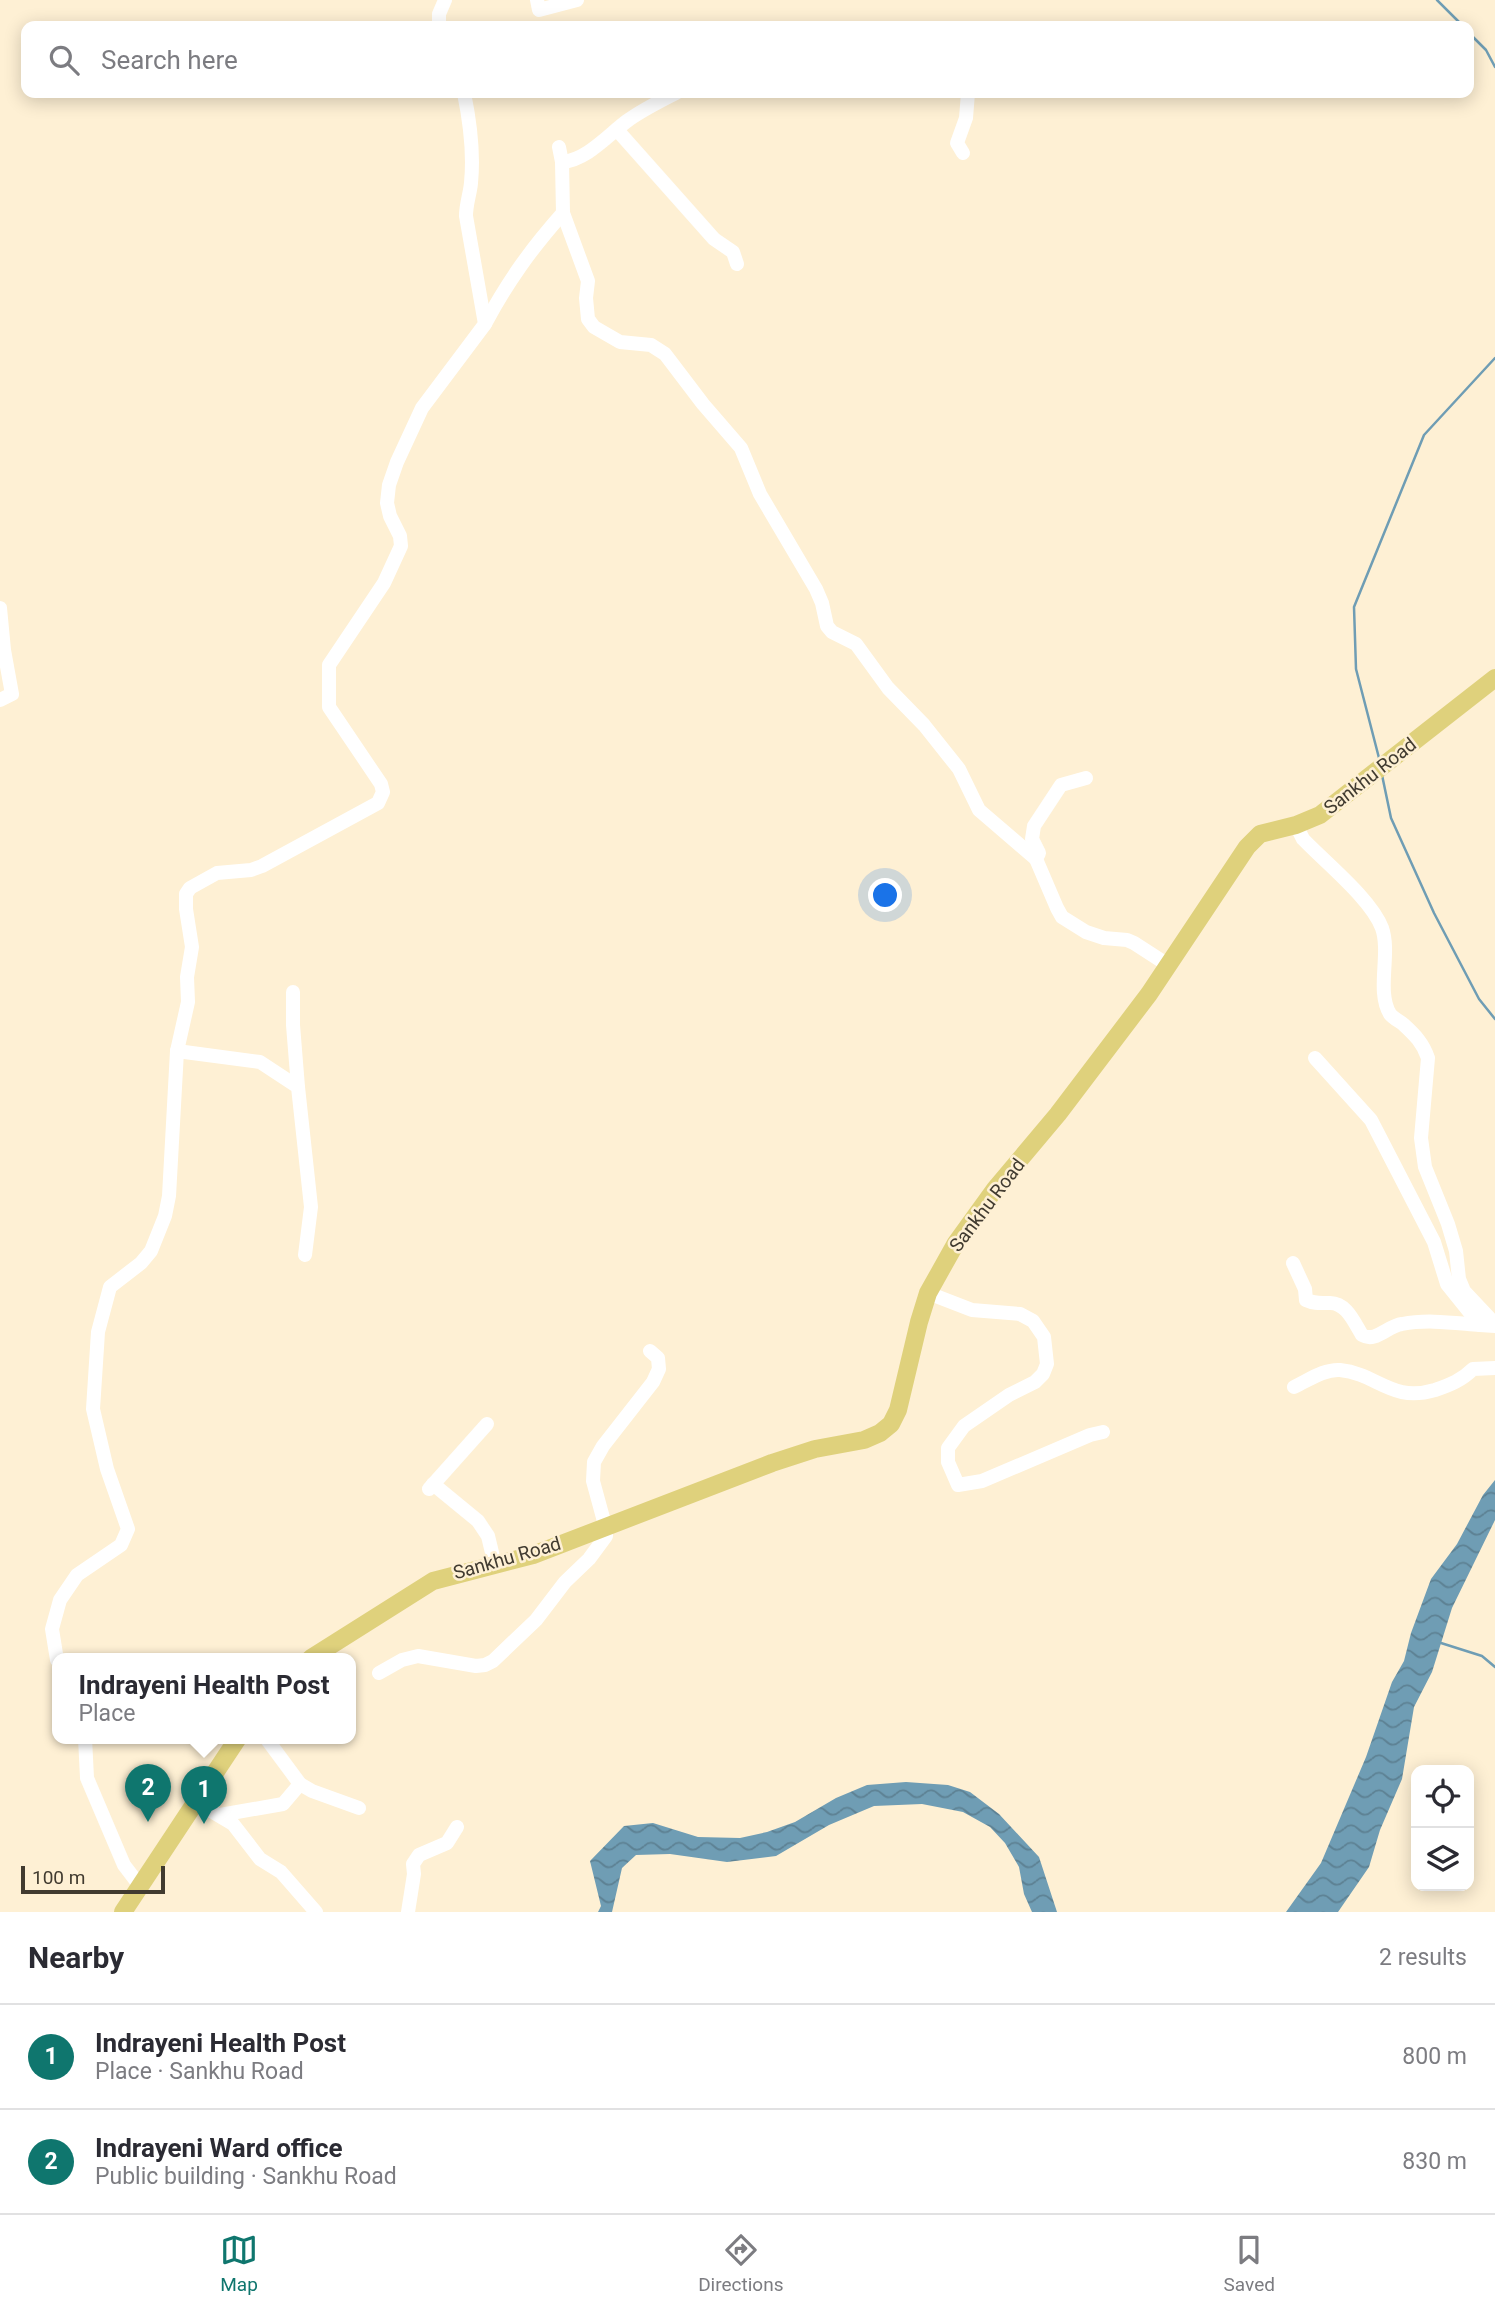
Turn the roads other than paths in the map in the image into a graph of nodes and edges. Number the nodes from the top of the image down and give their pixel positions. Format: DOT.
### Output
graph roads {
  1 [pos="445,0"];
  2 [pos="537,0"];
  3 [pos="578,0"];
  4 [pos="439,21"];
  5 [pos="465,98"];
  6 [pos="667,98"];
  7 [pos="968,98"];
  8 [pos="618,131"];
  9 [pos="963,153"];
  10 [pos="563,213"];
  11 [pos="737,264"];
  12 [pos="485,324"];
  13 [pos="0,608"];
  14 [pos="1495,678"];
  15 [pos="0,700"];
  16 [pos="1086,778"];
  17 [pos="1296,825"];
  18 [pos="1036,859"];
  19 [pos="1168,965"];
  20 [pos="293,992"];
  21 [pos="177,1051"];
  22 [pos="1315,1058"];
  23 [pos="298,1087"];
  24 [pos="305,1255"];
  25 [pos="1293,1263"];
  26 [pos="928,1293"];
  27 [pos="1479,1325"];
  28 [pos="1495,1325"];
  29 [pos="650,1351"];
  30 [pos="1495,1368"];
  31 [pos="1294,1387"];
  32 [pos="487,1424"];
  33 [pos="1104,1432"];
  34 [pos="605,1525"];
  35 [pos="495,1565"];
  36 [pos="56,1653"];
  37 [pos="318,1653"];
  38 [pos="379,1672"];
  39 [pos="85,1744"];
  40 [pos="234,1744"];
  41 [pos="270,1744"];
  42 [pos="300,1784"];
  43 [pos="195,1802"];
  44 [pos="359,1808"];
  45 [pos="220,1815"];
  46 [pos="457,1827"];
  47 [pos="140,1886"];
  48 [pos="123,1912"];
  49 [pos="316,1912"];
  50 [pos="408,1912"];
  1 -- 4 [label="street"];
  2 -- 3 [label="street"];
  5 -- 12 [label="street"];
  6 -- 8 [label="street"];
  7 -- 9 [label="street"];
  8 -- 10 [label="street"];
  8 -- 11 [label="street"];
  10 -- 12 [label="street"];
  10 -- 18 [label="street"];
  12 -- 21 [label="street"];
  13 -- 15 [label="street"];
  14 -- 17 [label="main road, Sankhu Road"];
  16 -- 18 [label="street"];
  17 -- 19 [label="main road, Sankhu Road"];
  17 -- 28 [label="street"];
  18 -- 19 [label="street"];
  19 -- 26 [label="main road, Sankhu Road"];
  20 -- 23 [label="street"];
  21 -- 23 [label="street"];
  21 -- 36 [label="street"];
  22 -- 27 [label="street"];
  23 -- 24 [label="street"];
  25 -- 27 [label="street"];
  26 -- 33 [label="street"];
  26 -- 34 [label="main road, Sankhu Road"];
  27 -- 28 [label="street"];
  29 -- 34 [label="street"];
  30 -- 31 [label="street"];
  32 -- 35 [label="street"];
  34 -- 35 [label="main road, Sankhu Road"];
  34 -- 38 [label="street"];
  35 -- 37 [label="main road, Sankhu Road"];
  39 -- 47 [label="street"];
  40 -- 43 [label="main road"];
  41 -- 42 [label="street"];
  42 -- 44 [label="street"];
  42 -- 45 [label="street"];
  43 -- 45 [label="street"];
  43 -- 47 [label="main road"];
  45 -- 49 [label="street"];
  46 -- 50 [label="street"];
  47 -- 48 [label="main road"];
}
